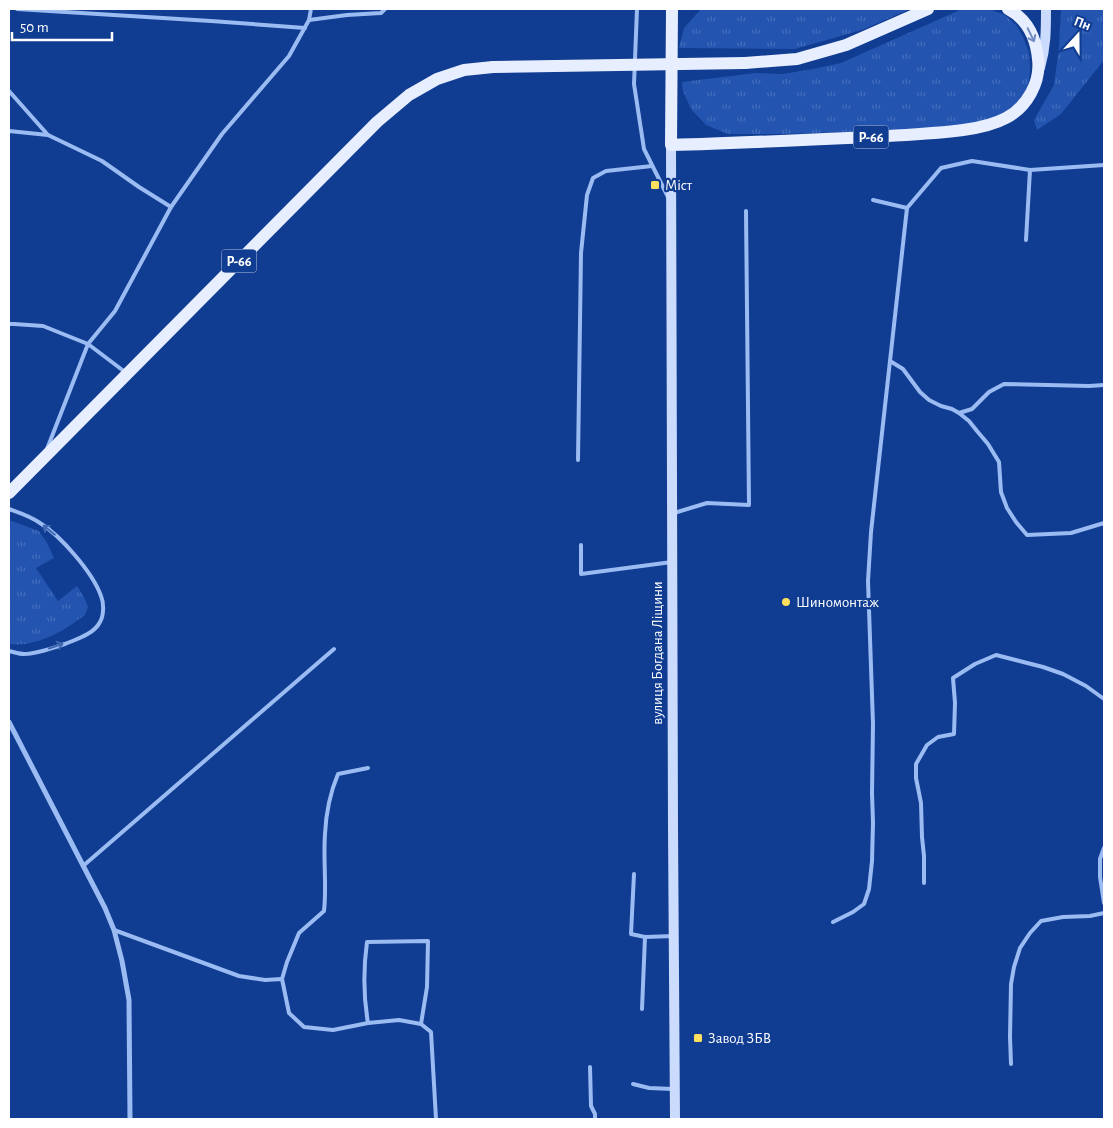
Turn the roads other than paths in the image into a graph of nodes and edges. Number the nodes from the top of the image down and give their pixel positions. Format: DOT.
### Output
graph roads {
  1 [pos="17,9"];
  2 [pos="311,9"];
  3 [pos="385,9"];
  4 [pos="636,9"];
  5 [pos="672,9"];
  6 [pos="928,9"];
  7 [pos="1008,9"];
  8 [pos="1046,9"];
  9 [pos="309,20"];
  10 [pos="305,28"];
  11 [pos="1040,69"];
  12 [pos="9,90"];
  13 [pos="9,131"];
  14 [pos="48,135"];
  15 [pos="671,145"];
  16 [pos="1104,164"];
  17 [pos="652,166"];
  18 [pos="1030,170"];
  19 [pos="873,200"];
  20 [pos="671,202"];
  21 [pos="171,207"];
  22 [pos="907,208"];
  23 [pos="746,211"];
  24 [pos="1026,240"];
  25 [pos="9,324"];
  26 [pos="88,344"];
  27 [pos="890,361"];
  28 [pos="127,374"];
  29 [pos="1104,385"];
  30 [pos="959,413"];
  31 [pos="44,458"];
  32 [pos="578,460"];
  33 [pos="9,493"];
  34 [pos="9,509"];
  35 [pos="672,513"];
  36 [pos="1104,523"];
  37 [pos="581,545"];
  38 [pos="672,562"];
  39 [pos="334,649"];
  40 [pos="9,651"];
  41 [pos="1104,699"];
  42 [pos="9,722"];
  43 [pos="368,768"];
  44 [pos="1104,848"];
  45 [pos="83,866"];
  46 [pos="634,874"];
  47 [pos="924,883"];
  48 [pos="1104,903"];
  49 [pos="1104,913"];
  50 [pos="833,922"];
  51 [pos="114,930"];
  52 [pos="674,936"];
  53 [pos="645,937"];
  54 [pos="282,979"];
  55 [pos="642,1009"];
  56 [pos="368,1023"];
  57 [pos="421,1024"];
  58 [pos="1011,1064"];
  59 [pos="590,1067"];
  60 [pos="633,1084"];
  61 [pos="675,1090"];
  62 [pos="130,1119"];
  63 [pos="436,1119"];
  64 [pos="595,1119"];
  65 [pos="675,1119"];
  1 -- 10 [label="lane"];
  2 -- 9 [label="lane"];
  3 -- 9 [label="lane"];
  4 -- 17 [label="lane"];
  5 -- 15 [label="main road"];
  6 -- 28 [label="main road, Р-66, bridge"];
  7 -- 11 [label="main road, one-way"];
  8 -- 11 [label="main road"];
  9 -- 10 [label="lane"];
  10 -- 21 [label="lane"];
  11 -- 15 [label="main road, Р-66"];
  12 -- 14 [label="lane"];
  13 -- 14 [label="lane"];
  14 -- 21 [label="lane"];
  15 -- 20 [label="main road, вулиця Богдана Ліщини"];
  16 -- 18 [label="lane"];
  17 -- 20 [label="lane"];
  17 -- 32 [label="lane"];
  18 -- 22 [label="lane"];
  18 -- 24 [label="lane"];
  19 -- 22 [label="lane"];
  20 -- 35 [label="main road, вулиця Богдана Ліщини"];
  21 -- 26 [label="lane"];
  22 -- 27 [label="lane"];
  23 -- 35 [label="lane"];
  25 -- 26 [label="lane"];
  26 -- 28 [label="lane"];
  26 -- 31 [label="lane"];
  27 -- 30 [label="lane"];
  27 -- 50 [label="lane"];
  28 -- 31 [label="main road, Р-66"];
  29 -- 30 [label="lane"];
  30 -- 36 [label="lane"];
  31 -- 33 [label="main road, Р-66"];
  40 -- 34 [label="lane, one-way"];
  35 -- 38 [label="main road, вулиця Богдана Ліщини"];
  37 -- 38 [label="lane"];
  38 -- 52 [label="main road, вулиця Богдана Ліщини"];
  39 -- 45 [label="lane"];
  41 -- 47 [label="lane"];
  42 -- 45 [label="street"];
  43 -- 54 [label="lane"];
  44 -- 48 [label="lane"];
  45 -- 51 [label="street"];
  46 -- 53 [label="lane"];
  49 -- 58 [label="lane"];
  51 -- 54 [label="lane"];
  51 -- 62 [label="street"];
  52 -- 53 [label="lane"];
  52 -- 61 [label="main road, вулиця Богдана Ліщини"];
  53 -- 55 [label="lane"];
  54 -- 56 [label="lane"];
  56 -- 57 [label="lane"];
  56 -- 57 [label="lane"];
  57 -- 63 [label="lane"];
  59 -- 64 [label="lane"];
  60 -- 61 [label="lane"];
  61 -- 65 [label="main road, вулиця Богдана Ліщини"];
}
